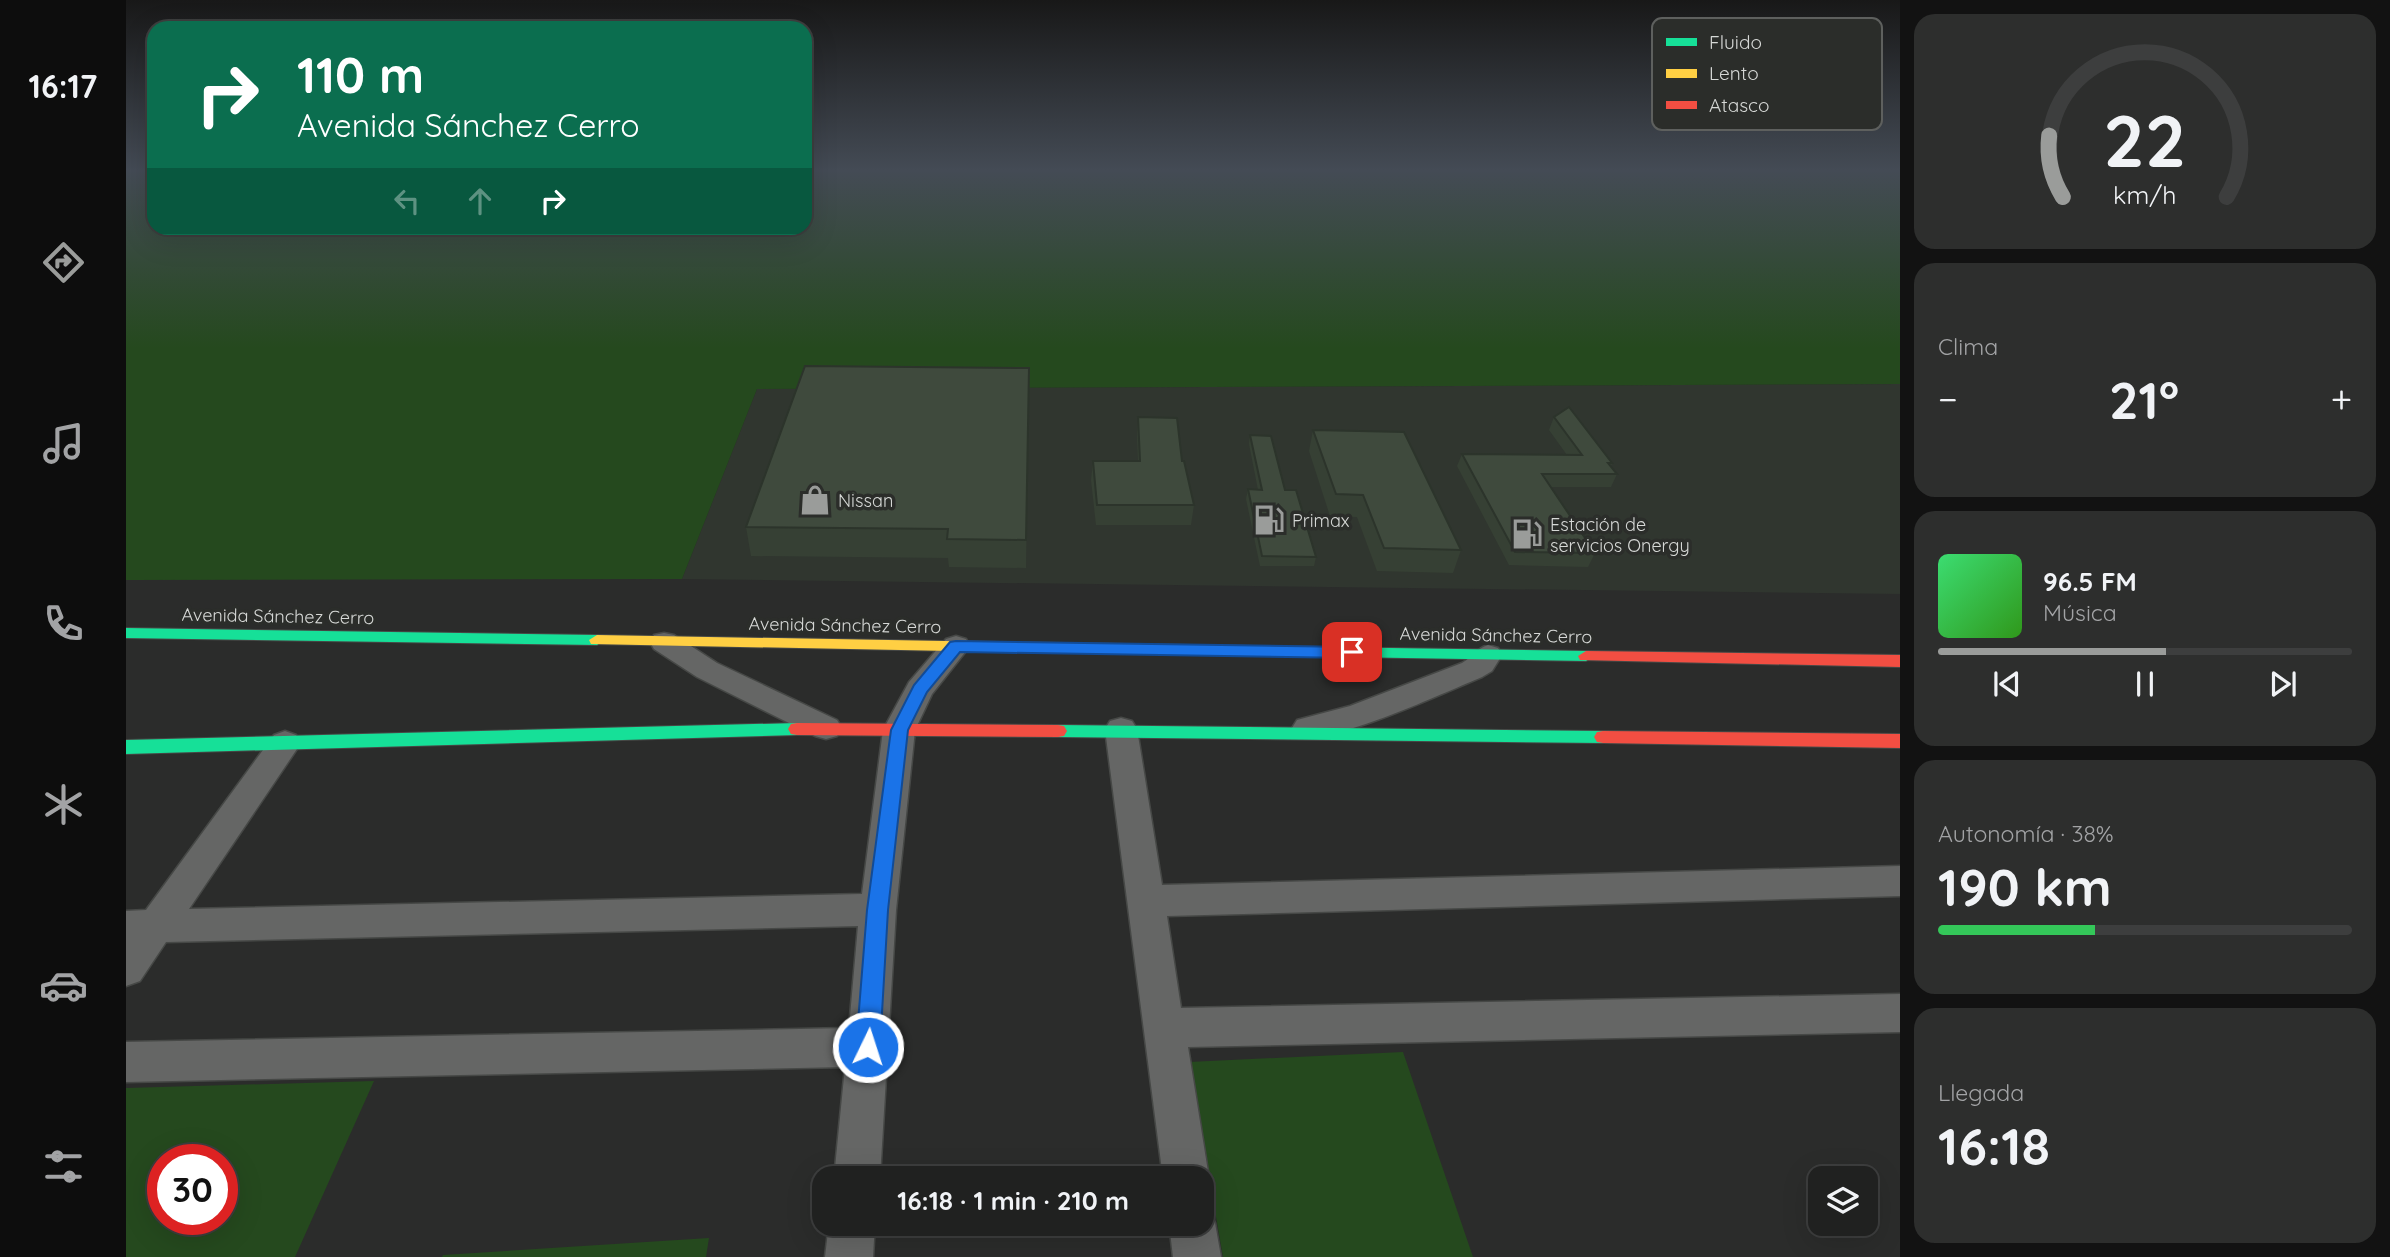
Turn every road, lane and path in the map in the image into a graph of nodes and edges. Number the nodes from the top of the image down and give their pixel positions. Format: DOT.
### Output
graph roads {
  1 [pos="126,633"];
  2 [pos="664,642"];
  3 [pos="956,646"];
  4 [pos="1488,654"];
  5 [pos="1900,661"];
  6 [pos="827,727"];
  7 [pos="1121,729"];
  8 [pos="900,730"];
  9 [pos="1292,732"];
  10 [pos="1900,741"];
  11 [pos="285,743"];
  12 [pos="126,747"];
  13 [pos="1900,881"];
  14 [pos="1147,901"];
  15 [pos="878,910"];
  16 [pos="142,926"];
  17 [pos="126,970"];
  18 [pos="1900,1013"];
  19 [pos="1166,1028"];
  20 [pos="868,1047"];
  21 [pos="126,1062"];
  22 [pos="857,1166"];
  23 [pos="1184,1166"];
  24 [pos="851,1236"];
  25 [pos="1194,1236"];
  26 [pos="849,1257"];
  27 [pos="1197,1257"];
  1 -- 2 [label="main road, Avenida Sánchez Cerro"];
  2 -- 3 [label="main road, Avenida Sánchez Cerro"];
  2 -- 6 [label="street"];
  3 -- 4 [label="main road, Avenida Sánchez Cerro"];
  3 -- 8 [label="street"];
  4 -- 5 [label="main road, Avenida Sánchez Cerro"];
  4 -- 9 [label="street"];
  6 -- 8 [label="main road"];
  6 -- 11 [label="main road"];
  7 -- 8 [label="main road"];
  7 -- 9 [label="main road"];
  7 -- 14 [label="street"];
  8 -- 15 [label="street"];
  9 -- 10 [label="main road"];
  11 -- 12 [label="main road"];
  11 -- 16 [label="street"];
  13 -- 14 [label="street"];
  14 -- 19 [label="street"];
  15 -- 16 [label="street"];
  15 -- 20 [label="street"];
  16 -- 17 [label="street"];
  18 -- 19 [label="street"];
  19 -- 23 [label="street"];
  20 -- 21 [label="street"];
  20 -- 22 [label="street"];
  24 -- 26 [label="street"];
  25 -- 27 [label="street"];
}
